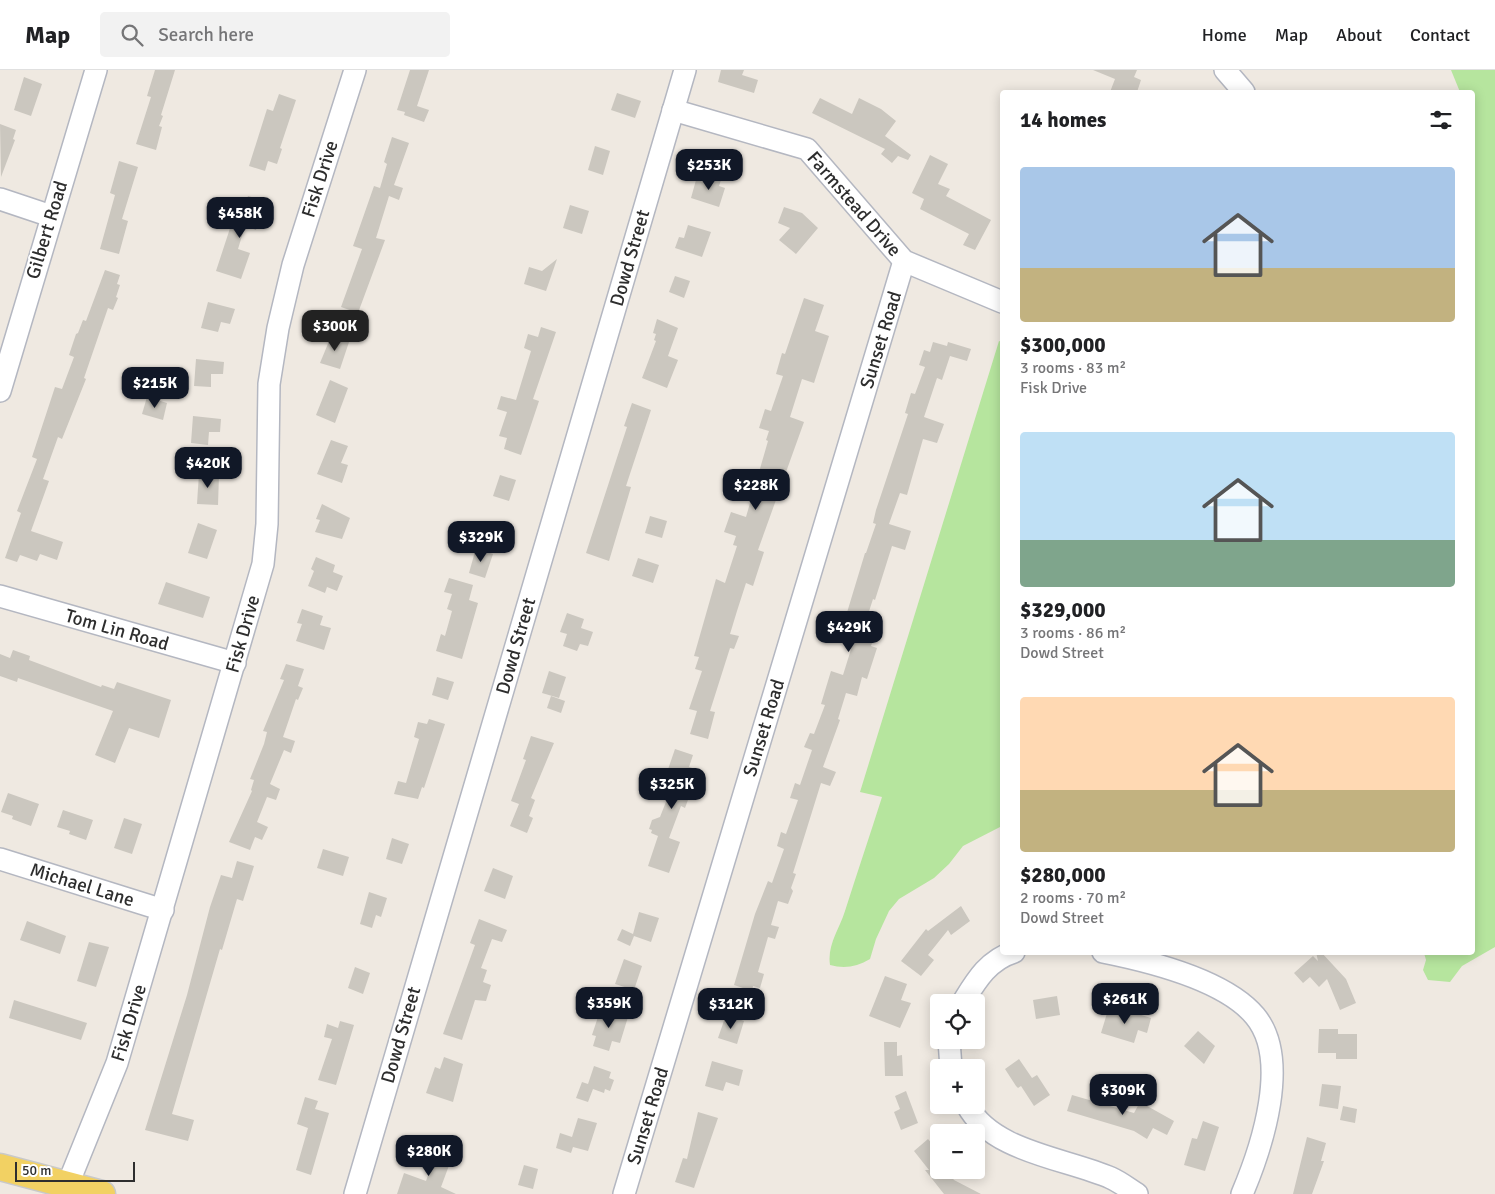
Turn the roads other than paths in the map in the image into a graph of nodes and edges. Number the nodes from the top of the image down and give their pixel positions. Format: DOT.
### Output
graph roads {
  1 [pos="96,70"];
  2 [pos="355,70"];
  3 [pos="686,70"];
  4 [pos="1225,70"];
  5 [pos="1242,90"];
  6 [pos="673,110"];
  7 [pos="0,199"];
  8 [pos="51,216"];
  9 [pos="904,261"];
  10 [pos="1000,301"];
  11 [pos="0,391"];
  12 [pos="0,596"];
  13 [pos="235,663"];
  14 [pos="0,859"];
  15 [pos="163,910"];
  16 [pos="1006,955"];
  17 [pos="1114,955"];
  18 [pos="968,994"];
  19 [pos="972,1114"];
  20 [pos="0,1168"];
  21 [pos="65,1190"];
  22 [pos="102,1194"];
  23 [pos="355,1194"];
  24 [pos="624,1194"];
  25 [pos="1137,1194"];
  26 [pos="1242,1194"];
  1 -- 8 [label="street, Gilbert Road"];
  2 -- 13 [label="street, Fisk Drive"];
  3 -- 6 [label="street, Dowd Street"];
  4 -- 5 [label="street"];
  6 -- 9 [label="street, Farmstead Drive"];
  6 -- 23 [label="street, Dowd Street"];
  7 -- 8 [label="street"];
  8 -- 11 [label="street, Gilbert Road"];
  9 -- 10 [label="street, Farmstead Drive"];
  9 -- 24 [label="street, Sunset Road"];
  12 -- 13 [label="street, Tom Lin Road"];
  13 -- 15 [label="street, Fisk Drive"];
  14 -- 15 [label="street, Michael Lane"];
  15 -- 21 [label="street, Fisk Drive"];
  16 -- 18 [label="street"];
  17 -- 26 [label="street"];
  19 -- 25 [label="street"];
  20 -- 21 [label="main road"];
  21 -- 22 [label="main road"];
}
